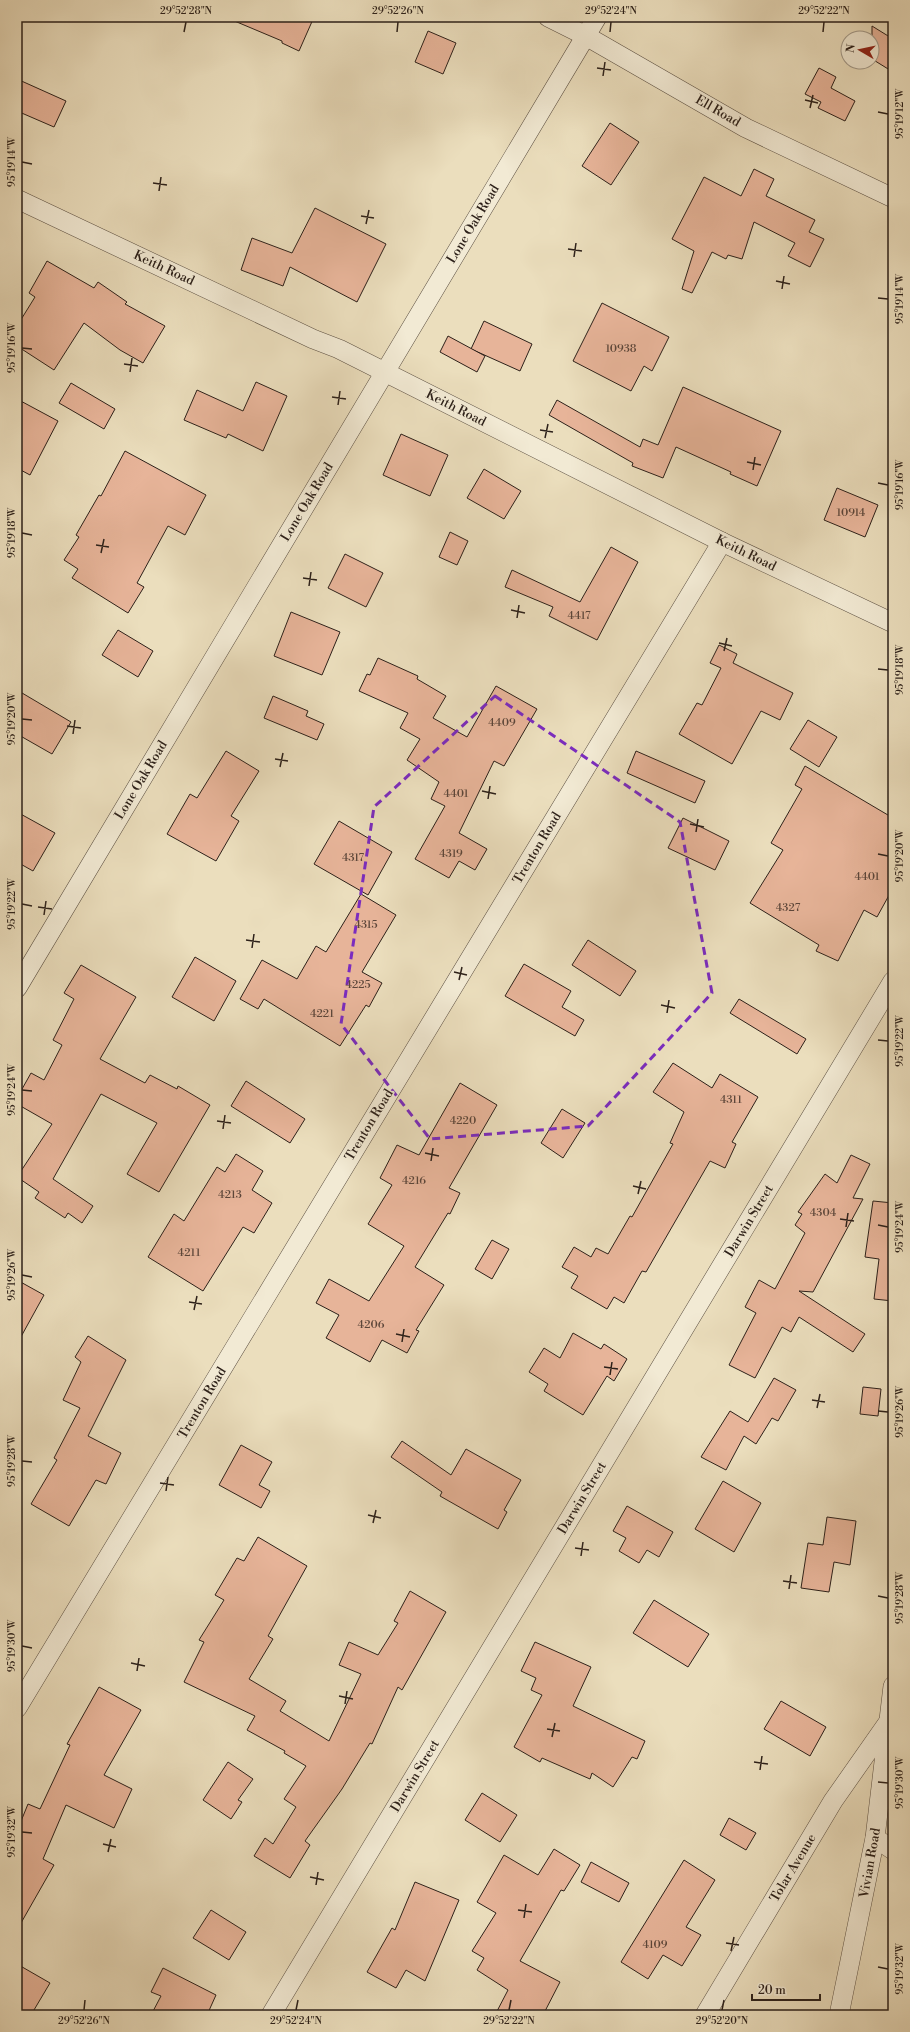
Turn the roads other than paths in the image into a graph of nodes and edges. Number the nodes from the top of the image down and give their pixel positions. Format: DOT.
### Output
graph roads {
  1 [pos="548,17"];
  2 [pos="598,17"];
  3 [pos="586,36"];
  4 [pos="893,198"];
  5 [pos="20,205"];
  6 [pos="385,372"];
  7 [pos="722,542"];
  8 [pos="893,623"];
  9 [pos="893,982"];
  10 [pos="17,988"];
  11 [pos="893,1686"];
  12 [pos="17,1708"];
  13 [pos="887,1724"];
  14 [pos="875,1838"];
  15 [pos="893,1850"];
  16 [pos="271,2015"];
  17 [pos="705,2015"];
  18 [pos="839,2015"];
  1 -- 3 [label="street, Ell Road"];
  2 -- 3 [label="street, Lone Oak Road"];
  3 -- 4 [label="street, Ell Road"];
  3 -- 6 [label="street, Lone Oak Road"];
  5 -- 6 [label="street, Keith Road"];
  6 -- 7 [label="street, Keith Road"];
  6 -- 10 [label="street, Lone Oak Road"];
  7 -- 8 [label="street, Keith Road"];
  7 -- 12 [label="street, Trenton Road"];
  9 -- 16 [label="street, Darwin Street"];
  11 -- 13 [label="street, Vivian Road"];
  13 -- 14 [label="street, Vivian Road"];
  13 -- 17 [label="street, Tolar Avenue"];
  14 -- 15 [label="street"];
  14 -- 18 [label="street, Vivian Road"];
}
